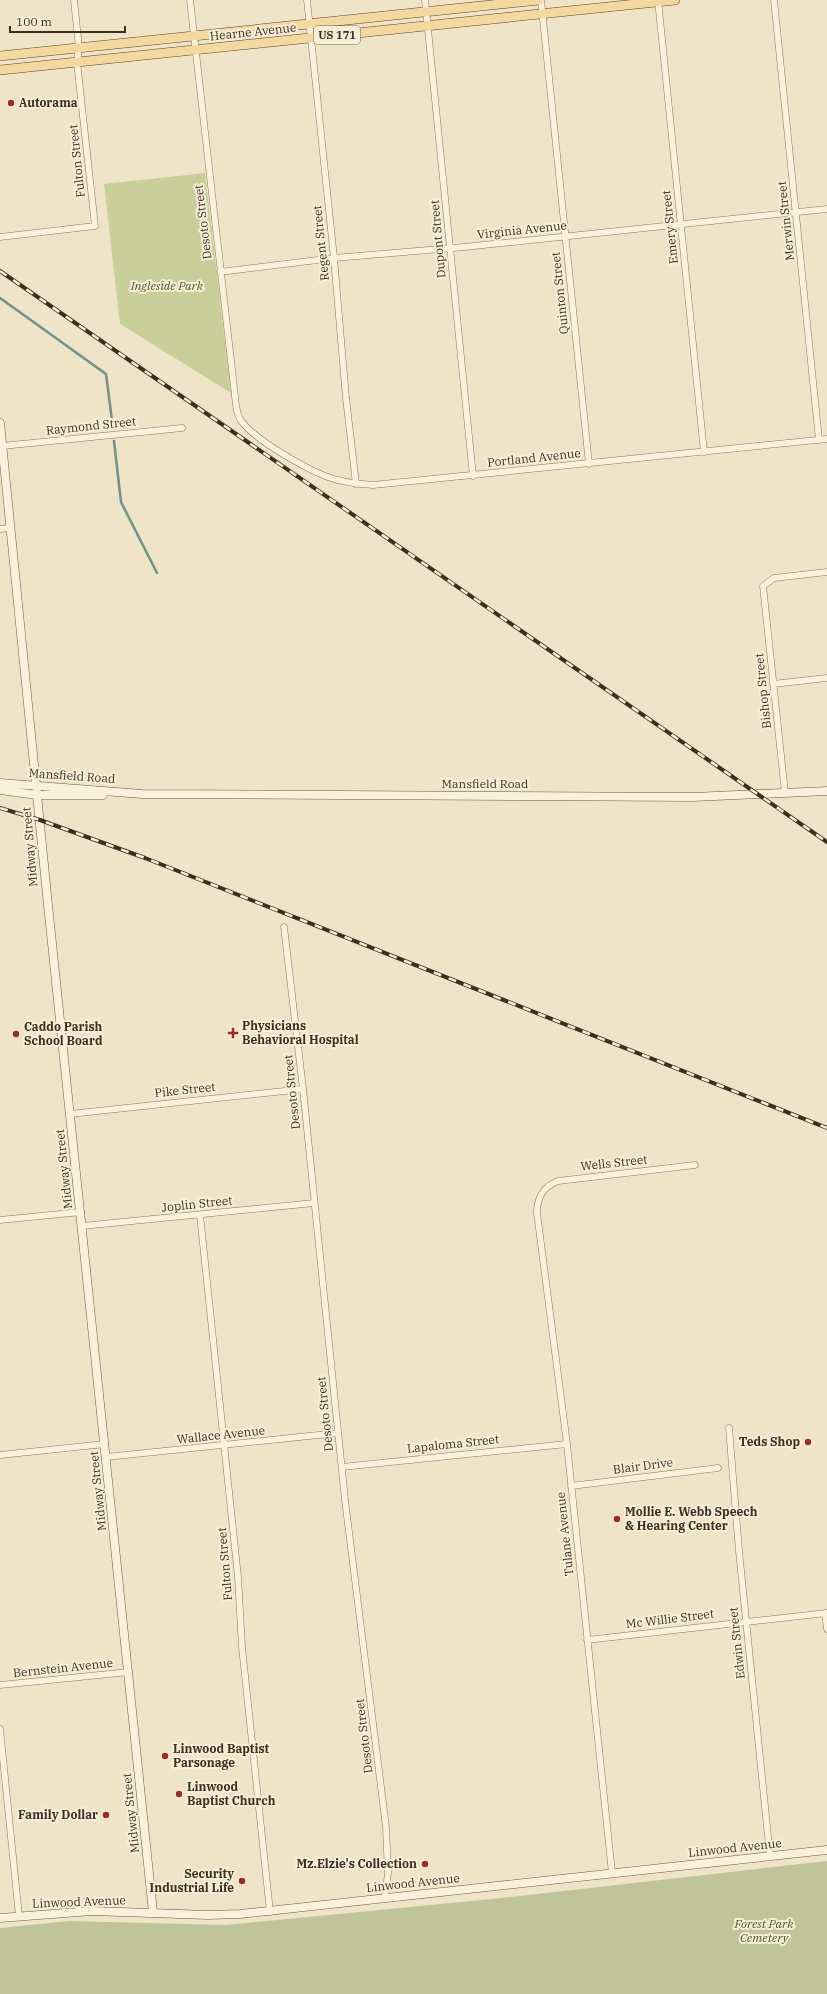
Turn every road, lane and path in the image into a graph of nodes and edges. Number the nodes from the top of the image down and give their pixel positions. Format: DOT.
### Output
graph roads {
  1 [pos="74,0"];
  2 [pos="190,0"];
  3 [pos="307,0"];
  4 [pos="425,0"];
  5 [pos="540,0"];
  6 [pos="675,0"];
  7 [pos="774,0"];
  8 [pos="658,1"];
  9 [pos="426,12"];
  10 [pos="543,14"];
  11 [pos="310,24"];
  12 [pos="428,26"];
  13 [pos="193,36"];
  14 [pos="311,38"];
  15 [pos="79,48"];
  16 [pos="194,50"];
  17 [pos="0,56"];
  18 [pos="77,62"];
  19 [pos="0,70"];
  20 [pos="827,209"];
  21 [pos="796,212"];
  22 [pos="681,224"];
  23 [pos="565,236"];
  24 [pos="0,237"];
  25 [pos="450,248"];
  26 [pos="334,258"];
  27 [pos="220,272"];
  28 [pos="0,423"];
  29 [pos="182,428"];
  30 [pos="255,434"];
  31 [pos="827,439"];
  32 [pos="819,440"];
  33 [pos="2,446"];
  34 [pos="704,452"];
  35 [pos="589,464"];
  36 [pos="473,476"];
  37 [pos="356,484"];
  38 [pos="10,528"];
  39 [pos="0,529"];
  40 [pos="827,572"];
  41 [pos="827,678"];
  42 [pos="773,684"];
  43 [pos="0,783"];
  44 [pos="0,790"];
  45 [pos="37,791"];
  46 [pos="827,791"];
  47 [pos="785,793"];
  48 [pos="284,927"];
  49 [pos="303,1089"];
  50 [pos="70,1114"];
  51 [pos="695,1165"];
  52 [pos="541,1194"];
  53 [pos="314,1203"];
  54 [pos="81,1212"];
  55 [pos="200,1215"];
  56 [pos="0,1220"];
  57 [pos="82,1226"];
  58 [pos="729,1428"];
  59 [pos="338,1433"];
  60 [pos="105,1444"];
  61 [pos="567,1444"];
  62 [pos="224,1446"];
  63 [pos="0,1455"];
  64 [pos="106,1457"];
  65 [pos="342,1467"];
  66 [pos="718,1468"];
  67 [pos="571,1486"];
  68 [pos="826,1613"];
  69 [pos="746,1622"];
  70 [pos="827,1629"];
  71 [pos="587,1640"];
  72 [pos="129,1672"];
  73 [pos="0,1685"];
  74 [pos="0,1729"];
  75 [pos="827,1850"];
  76 [pos="770,1856"];
  77 [pos="612,1873"];
  78 [pos="384,1898"];
  79 [pos="153,1912"];
  80 [pos="270,1912"];
  81 [pos="19,1916"];
  82 [pos="0,1918"];
  1 -- 15 [label="street, Fulton Street"];
  2 -- 13 [label="street, Desoto Street"];
  3 -- 11 [label="street, Regent Street"];
  4 -- 9 [label="street, Dupont Street"];
  5 -- 9 [label="main road, Hearne Avenue / US 171"];
  5 -- 10 [label="street, Quinton Street"];
  6 -- 8 [label="main road, Hearne Avenue / US 171"];
  7 -- 21 [label="street, Merwin Street"];
  8 -- 10 [label="main road, Hearne Avenue / US 171"];
  8 -- 22 [label="street, Emery Street"];
  9 -- 11 [label="main road, Hearne Avenue / US 171"];
  9 -- 12 [label="street, Dupont Street"];
  10 -- 12 [label="main road, Hearne Avenue / US 171"];
  10 -- 23 [label="street, Quinton Street"];
  11 -- 13 [label="main road, Hearne Avenue / US 171"];
  11 -- 14 [label="street, Regent Street"];
  12 -- 14 [label="main road, Hearne Avenue / US 171"];
  12 -- 25 [label="street, Dupont Street"];
  13 -- 15 [label="main road, Hearne Avenue / US 171"];
  13 -- 16 [label="street, Desoto Street"];
  14 -- 16 [label="main road, Hearne Avenue / US 171"];
  14 -- 26 [label="street, Regent Street"];
  15 -- 17 [label="main road, Hearne Avenue / US 171"];
  15 -- 18 [label="street, Fulton Street"];
  16 -- 18 [label="main road, Hearne Avenue / US 171"];
  16 -- 27 [label="street, Desoto Street"];
  18 -- 19 [label="main road, Hearne Avenue / US 171"];
  18 -- 24 [label="street, Fulton Street"];
  20 -- 21 [label="street, Virginia Avenue"];
  21 -- 22 [label="street, Virginia Avenue"];
  21 -- 32 [label="street, Merwin Street"];
  22 -- 23 [label="street, Virginia Avenue"];
  22 -- 34 [label="street, Emery Street"];
  23 -- 25 [label="street, Virginia Avenue"];
  23 -- 35 [label="street, Quinton Street"];
  25 -- 26 [label="street, Virginia Avenue"];
  25 -- 36 [label="street, Dupont Street"];
  26 -- 27 [label="street, Virginia Avenue"];
  26 -- 37 [label="street, Regent Street"];
  27 -- 30 [label="street, Desoto Street"];
  28 -- 33 [label="main road, Midway Street"];
  29 -- 33 [label="street, Raymond Street"];
  30 -- 37 [label="street, Portland Avenue"];
  31 -- 32 [label="street, Portland Avenue"];
  32 -- 34 [label="street, Portland Avenue"];
  33 -- 38 [label="main road, Midway Street"];
  34 -- 35 [label="street, Portland Avenue"];
  35 -- 36 [label="street, Portland Avenue"];
  36 -- 37 [label="street, Portland Avenue"];
  38 -- 39 [label="street"];
  38 -- 45 [label="main road, Midway Street"];
  40 -- 42 [label="street, Bishop Street"];
  41 -- 42 [label="street"];
  42 -- 47 [label="street, Bishop Street"];
  43 -- 45 [label="main road, Mansfield Road"];
  44 -- 45 [label="main road, Mansfield Road"];
  45 -- 47 [label="main road, Mansfield Road"];
  45 -- 50 [label="main road, Midway Street"];
  46 -- 47 [label="main road, Mansfield Road"];
  48 -- 49 [label="street, Desoto Street"];
  49 -- 50 [label="street, Pike Street"];
  49 -- 53 [label="street, Desoto Street"];
  50 -- 54 [label="main road, Midway Street"];
  51 -- 52 [label="street, Wells Street"];
  52 -- 61 [label="street, Tulane Avenue"];
  53 -- 55 [label="street, Joplin Street"];
  53 -- 59 [label="street, Desoto Street"];
  54 -- 56 [label="street"];
  54 -- 57 [label="main road, Midway Street"];
  55 -- 57 [label="street, Joplin Street"];
  55 -- 62 [label="street, Fulton Street"];
  57 -- 60 [label="main road, Midway Street"];
  58 -- 69 [label="street, Edwin Street"];
  59 -- 62 [label="street, Wallace Avenue"];
  59 -- 65 [label="street, Desoto Street"];
  60 -- 63 [label="street"];
  60 -- 64 [label="main road, Midway Street"];
  61 -- 65 [label="street, Lapaloma Street"];
  61 -- 67 [label="street, Tulane Avenue"];
  62 -- 64 [label="street, Wallace Avenue"];
  62 -- 80 [label="street, Fulton Street"];
  64 -- 72 [label="main road, Midway Street"];
  65 -- 78 [label="street, Desoto Street"];
  66 -- 67 [label="street, Blair Drive"];
  67 -- 71 [label="street, Tulane Avenue"];
  68 -- 69 [label="street, Mc Willie Street"];
  68 -- 70 [label="street"];
  69 -- 71 [label="street, Mc Willie Street"];
  69 -- 76 [label="street, Edwin Street"];
  71 -- 77 [label="street, Tulane Avenue"];
  72 -- 73 [label="street, Bernstein Avenue"];
  72 -- 79 [label="main road, Midway Street"];
  74 -- 81 [label="street"];
  75 -- 76 [label="main road, Linwood Avenue"];
  76 -- 77 [label="main road, Linwood Avenue"];
  77 -- 78 [label="main road, Linwood Avenue"];
  78 -- 80 [label="main road, Linwood Avenue"];
  79 -- 80 [label="main road, Linwood Avenue"];
  79 -- 81 [label="main road, Linwood Avenue"];
  81 -- 82 [label="main road, Linwood Avenue"];
}
